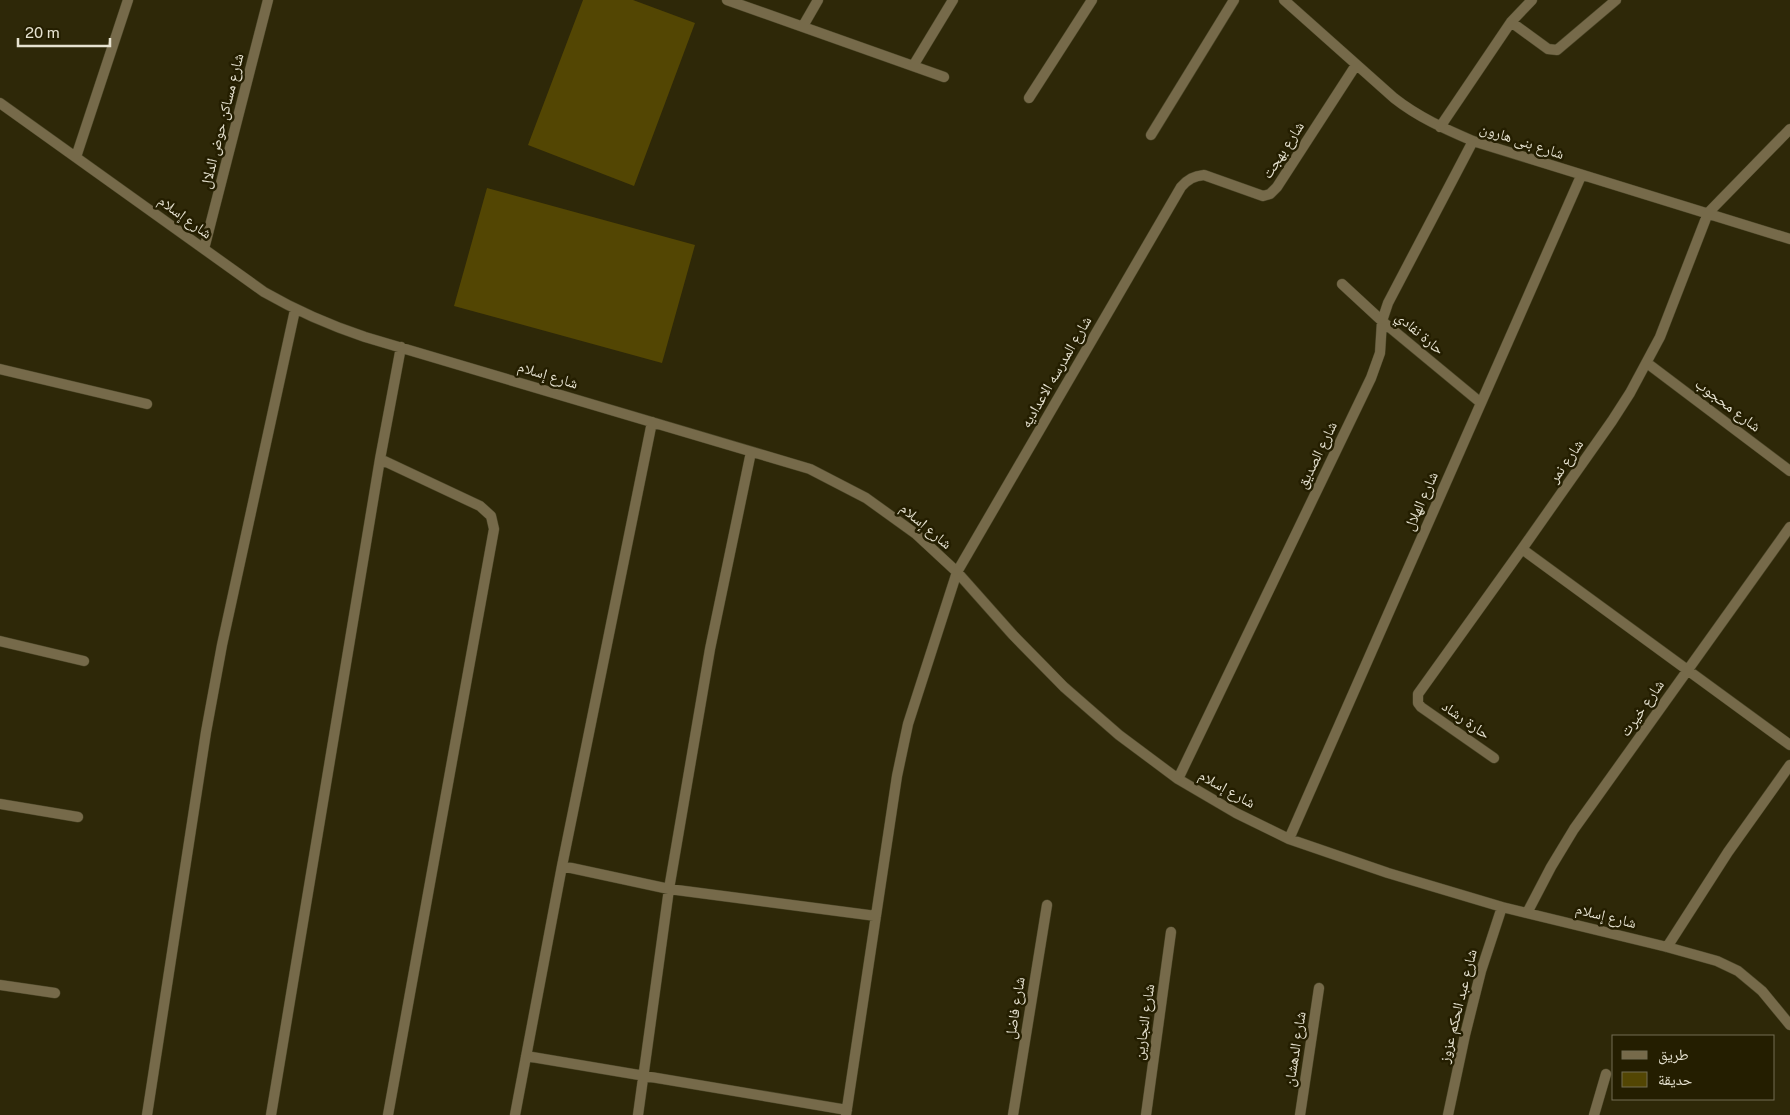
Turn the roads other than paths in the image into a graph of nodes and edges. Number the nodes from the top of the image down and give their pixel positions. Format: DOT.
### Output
graph roads {
  1 [pos="128,0"];
  2 [pos="268,0"];
  3 [pos="727,0"];
  4 [pos="818,0"];
  5 [pos="953,0"];
  6 [pos="1092,0"];
  7 [pos="1234,0"];
  8 [pos="1532,0"];
  9 [pos="1616,0"];
  10 [pos="1288,1"];
  11 [pos="1511,22"];
  12 [pos="803,26"];
  13 [pos="1356,65"];
  14 [pos="913,66"];
  15 [pos="944,77"];
  16 [pos="1029,98"];
  17 [pos="0,102"];
  18 [pos="1440,126"];
  19 [pos="1790,129"];
  20 [pos="1151,135"];
  21 [pos="1473,141"];
  22 [pos="76,156"];
  23 [pos="1581,176"];
  24 [pos="1181,186"];
  25 [pos="1708,213"];
  26 [pos="1790,240"];
  27 [pos="204,249"];
  28 [pos="1342,284"];
  29 [pos="295,310"];
  30 [pos="1382,320"];
  31 [pos="401,347"];
  32 [pos="1647,363"];
  33 [pos="0,369"];
  34 [pos="1481,403"];
  35 [pos="147,404"];
  36 [pos="652,422"];
  37 [pos="751,452"];
  38 [pos="380,459"];
  39 [pos="1790,471"];
  40 [pos="1790,527"];
  41 [pos="1522,549"];
  42 [pos="958,572"];
  43 [pos="0,641"];
  44 [pos="84,661"];
  45 [pos="1688,670"];
  46 [pos="1421,707"];
  47 [pos="1790,745"];
  48 [pos="1494,758"];
  49 [pos="1790,765"];
  50 [pos="1178,779"];
  51 [pos="0,804"];
  52 [pos="78,817"];
  53 [pos="1289,839"];
  54 [pos="562,866"];
  55 [pos="669,889"];
  56 [pos="1047,905"];
  57 [pos="1502,906"];
  58 [pos="1527,913"];
  59 [pos="876,916"];
  60 [pos="1171,932"];
  61 [pos="1667,947"];
  62 [pos="0,985"];
  63 [pos="1319,988"];
  64 [pos="55,993"];
  65 [pos="1789,1022"];
  66 [pos="526,1056"];
  67 [pos="1606,1074"];
  68 [pos="644,1075"];
  69 [pos="846,1112"];
  70 [pos="147,1115"];
  71 [pos="271,1115"];
  72 [pos="388,1115"];
  73 [pos="515,1115"];
  74 [pos="638,1115"];
  75 [pos="1013,1115"];
  76 [pos="1146,1115"];
  77 [pos="1300,1115"];
  78 [pos="1448,1115"];
  79 [pos="1594,1115"];
  1 -- 22 [label="street"];
  2 -- 27 [label="street, شارع مساكن حوض الدلال"];
  3 -- 12 [label="street"];
  4 -- 12 [label="street"];
  5 -- 14 [label="street"];
  6 -- 16 [label="street"];
  7 -- 20 [label="street"];
  8 -- 11 [label="street"];
  9 -- 11 [label="street"];
  10 -- 13 [label="street, شارع بنى هارون"];
  11 -- 18 [label="street"];
  12 -- 14 [label="street"];
  13 -- 18 [label="street, شارع بنى هارون"];
  13 -- 24 [label="street, شارع بهجت"];
  14 -- 15 [label="street"];
  17 -- 22 [label="street, شارع إسلام"];
  18 -- 21 [label="street, شارع بنى هارون"];
  19 -- 25 [label="street"];
  21 -- 23 [label="street, شارع بنى هارون"];
  21 -- 30 [label="street, شارع الصديق"];
  22 -- 27 [label="street, شارع إسلام"];
  23 -- 25 [label="street, شارع بنى هارون"];
  23 -- 34 [label="street, شارع الهلال"];
  24 -- 42 [label="street, شارع المدرسه الاعداديه"];
  25 -- 26 [label="street, شارع بنى هارون"];
  25 -- 32 [label="street, شارع نمر"];
  27 -- 29 [label="street, شارع إسلام"];
  28 -- 30 [label="street, حارة نفادي"];
  29 -- 31 [label="street, شارع إسلام"];
  29 -- 70 [label="street"];
  30 -- 34 [label="street, حارة نفادي"];
  30 -- 50 [label="street, شارع الصديق"];
  31 -- 36 [label="street, شارع إسلام"];
  31 -- 38 [label="street"];
  32 -- 39 [label="street, شارع محجوب"];
  32 -- 41 [label="street, شارع نمر"];
  33 -- 35 [label="street"];
  34 -- 53 [label="street, شارع الهلال"];
  36 -- 37 [label="street, شارع إسلام"];
  36 -- 54 [label="street"];
  37 -- 42 [label="street, شارع إسلام"];
  37 -- 55 [label="street"];
  38 -- 71 [label="street"];
  38 -- 72 [label="street"];
  40 -- 45 [label="street, شارع خيرت"];
  41 -- 45 [label="street"];
  41 -- 46 [label="street, شارع نمر"];
  42 -- 50 [label="street, شارع إسلام"];
  42 -- 59 [label="street, شارع المدرسه الاعداديه"];
  43 -- 44 [label="street"];
  45 -- 47 [label="street"];
  45 -- 58 [label="street, شارع خيرت"];
  46 -- 48 [label="street, حارة رشاد"];
  49 -- 61 [label="street"];
  50 -- 53 [label="street, شارع إسلام"];
  51 -- 52 [label="street"];
  53 -- 57 [label="street, شارع إسلام"];
  54 -- 55 [label="street"];
  54 -- 66 [label="street"];
  55 -- 59 [label="street"];
  55 -- 68 [label="street"];
  56 -- 75 [label="street, شارع فاضل"];
  57 -- 58 [label="street, شارع إسلام"];
  57 -- 78 [label="street, شارع عبد الحكم عزوز"];
  58 -- 61 [label="street, شارع إسلام"];
  59 -- 69 [label="street, شارع المدرسه الاعداديه"];
  60 -- 76 [label="street, شارع النجارين"];
  61 -- 65 [label="street, شارع إسلام"];
  62 -- 64 [label="street"];
  63 -- 77 [label="street, شارع الدهشان"];
  66 -- 68 [label="street"];
  66 -- 73 [label="street"];
  67 -- 79 [label="street"];
  68 -- 69 [label="street"];
  68 -- 74 [label="street"];
}
